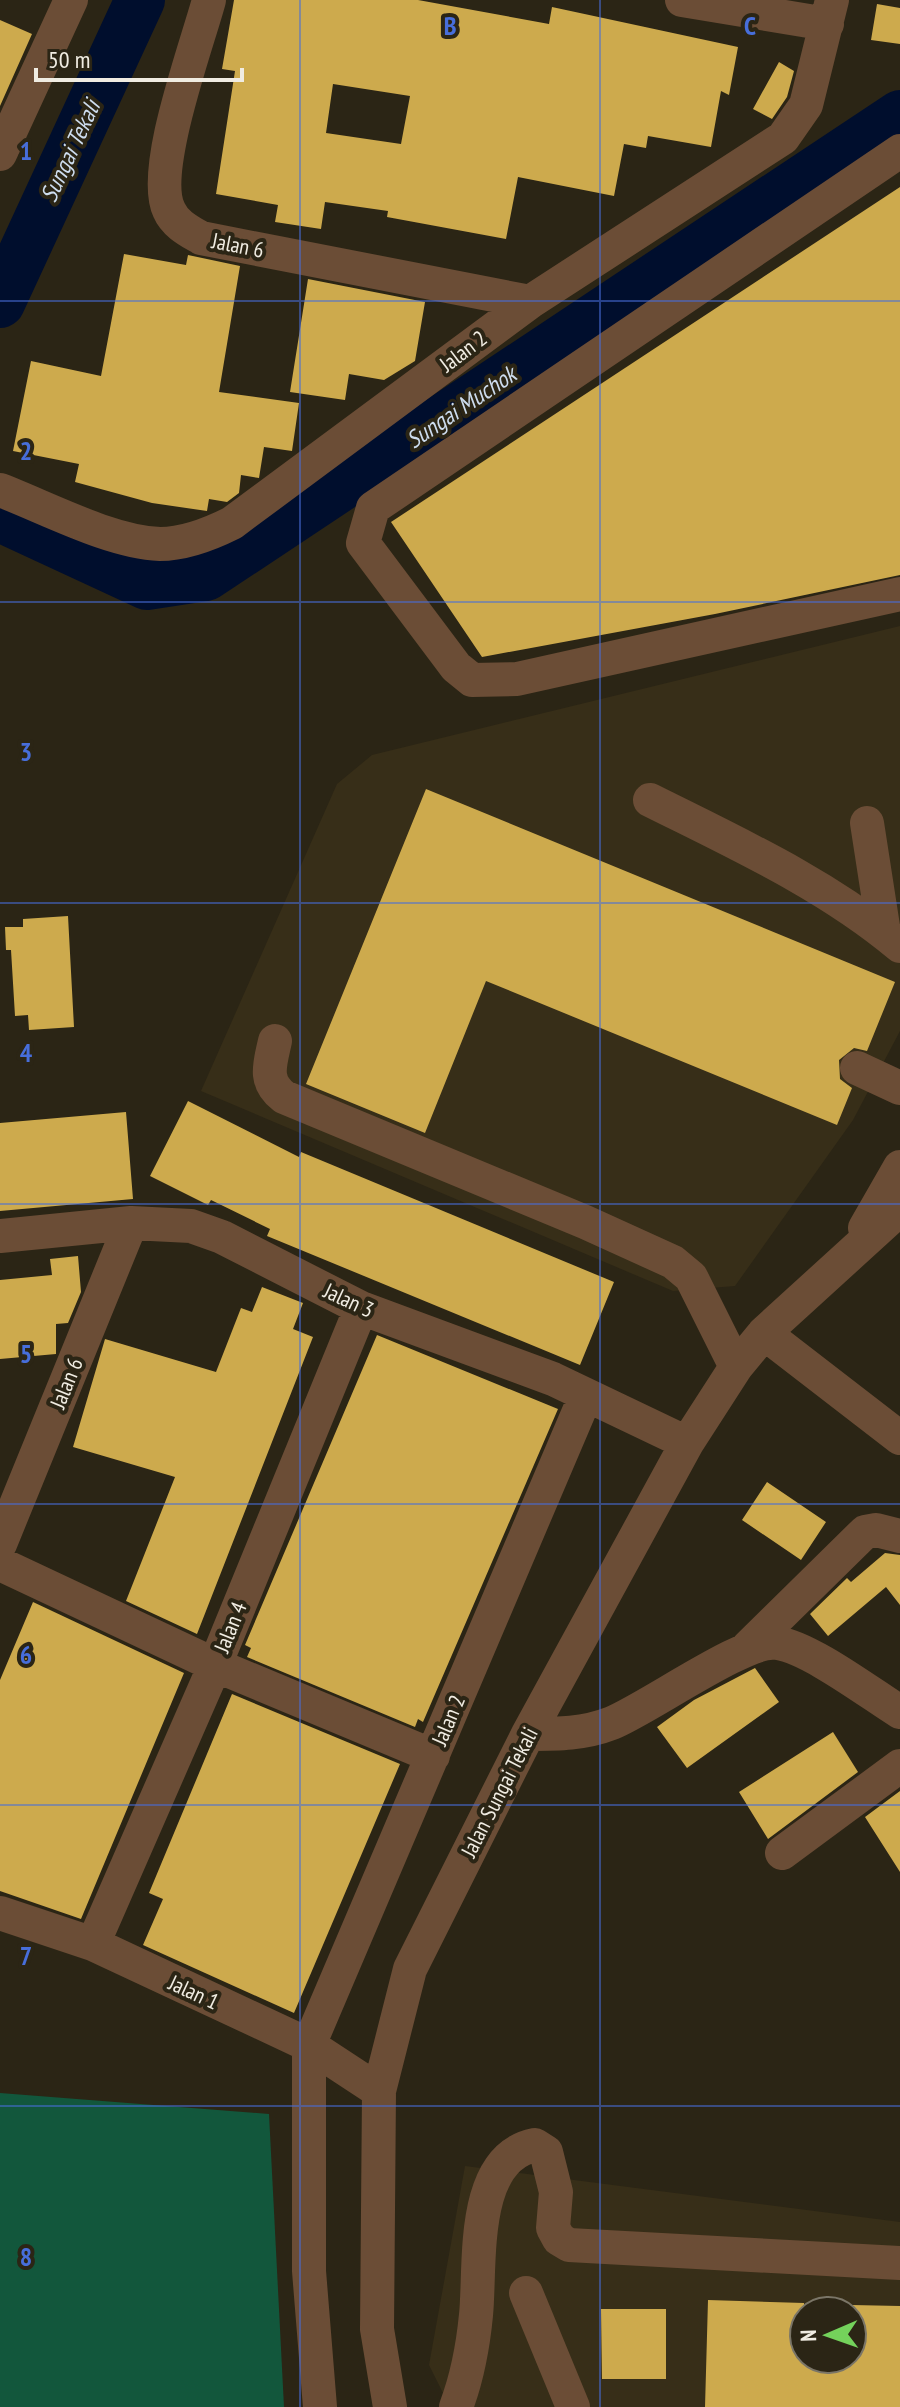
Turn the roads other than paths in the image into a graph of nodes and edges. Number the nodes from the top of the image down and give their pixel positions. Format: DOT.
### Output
graph roads {
  1 [pos="71,0"];
  2 [pos="209,0"];
  3 [pos="682,0"];
  4 [pos="830,12"];
  5 [pos="900,151"];
  6 [pos="0,154"];
  7 [pos="530,302"];
  8 [pos="0,490"];
  9 [pos="900,594"];
  10 [pos="650,800"];
  11 [pos="867,823"];
  12 [pos="892,940"];
  13 [pos="275,1041"];
  14 [pos="857,1068"];
  15 [pos="900,1088"];
  16 [pos="900,1167"];
  17 [pos="900,1209"];
  18 [pos="131,1223"];
  19 [pos="0,1236"];
  20 [pos="846,1259"];
  21 [pos="361,1308"];
  22 [pos="764,1333"];
  23 [pos="736,1367"];
  24 [pos="586,1395"];
  25 [pos="900,1438"];
  26 [pos="687,1443"];
  27 [pos="900,1536"];
  28 [pos="0,1544"];
  29 [pos="0,1564"];
  30 [pos="748,1647"];
  31 [pos="215,1665"];
  32 [pos="900,1712"];
  33 [pos="528,1734"];
  34 [pos="433,1756"];
  35 [pos="900,1766"];
  36 [pos="782,1853"];
  37 [pos="0,1913"];
  38 [pos="93,1944"];
  39 [pos="309,2045"];
  40 [pos="379,2091"];
  41 [pos="900,2263"];
  42 [pos="526,2293"];
  43 [pos="320,2407"];
  44 [pos="389,2407"];
  45 [pos="456,2407"];
  46 [pos="573,2407"];
  1 -- 6 [label="street"];
  2 -- 7 [label="street, Jalan 6"];
  3 -- 4 [label="street"];
  4 -- 7 [label="street, Jalan 2"];
  5 -- 9 [label="street"];
  7 -- 8 [label="street, Jalan 2"];
  10 -- 12 [label="street"];
  11 -- 12 [label="street"];
  13 -- 23 [label="street"];
  14 -- 15 [label="street"];
  16 -- 20 [label="street, Jalan Sungai Tekali"];
  17 -- 20 [label="street, Jalan Sungai Tekali"];
  18 -- 19 [label="street, Jalan 3"];
  18 -- 21 [label="street, Jalan 3"];
  18 -- 28 [label="street, Jalan 6"];
  20 -- 22 [label="street, Jalan Sungai Tekali"];
  21 -- 24 [label="street, Jalan 3"];
  21 -- 31 [label="street, Jalan 4"];
  22 -- 23 [label="street, Jalan Sungai Tekali"];
  22 -- 25 [label="street"];
  23 -- 26 [label="street, Jalan Sungai Tekali"];
  24 -- 26 [label="street, Jalan 3"];
  24 -- 34 [label="street, Jalan 2"];
  26 -- 33 [label="street, Jalan Sungai Tekali"];
  27 -- 30 [label="street"];
  29 -- 31 [label="street"];
  30 -- 32 [label="street"];
  30 -- 33 [label="street"];
  31 -- 34 [label="street"];
  31 -- 38 [label="street, Jalan 4"];
  33 -- 40 [label="street, Jalan Sungai Tekali"];
  34 -- 39 [label="street, Jalan 2"];
  35 -- 36 [label="street"];
  37 -- 38 [label="street, Jalan 1"];
  38 -- 39 [label="street, Jalan 1"];
  39 -- 40 [label="street, Jalan 1"];
  39 -- 43 [label="street"];
  40 -- 44 [label="street, Jalan Sungai Tekali"];
  41 -- 45 [label="street"];
  42 -- 46 [label="street"];
}
